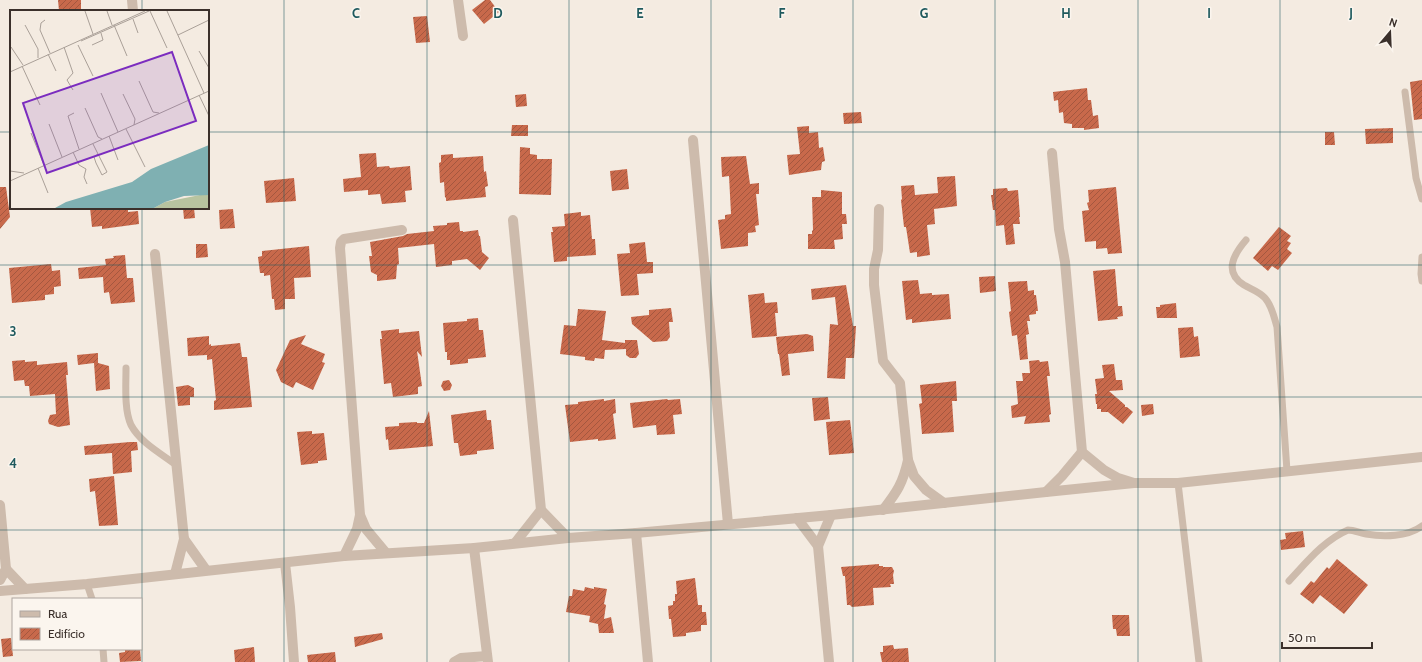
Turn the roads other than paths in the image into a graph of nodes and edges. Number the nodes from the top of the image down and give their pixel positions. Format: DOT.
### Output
graph roads {
  1 [pos="132,0"];
  2 [pos="458,0"];
  3 [pos="134,10"];
  4 [pos="463,36"];
  5 [pos="1405,92"];
  6 [pos="693,140"];
  7 [pos="1052,153"];
  8 [pos="1422,199"];
  9 [pos="879,209"];
  10 [pos="513,220"];
  11 [pos="402,230"];
  12 [pos="1246,240"];
  13 [pos="155,254"];
  14 [pos="1422,257"];
  15 [pos="1422,281"];
  16 [pos="126,368"];
  17 [pos="1082,452"];
  18 [pos="1422,458"];
  19 [pos="908,460"];
  20 [pos="175,464"];
  21 [pos="1287,471"];
  22 [pos="1134,483"];
  23 [pos="1178,483"];
  24 [pos="1046,492"];
  25 [pos="944,503"];
  26 [pos="0,506"];
  27 [pos="541,510"];
  28 [pos="883,510"];
  29 [pos="360,515"];
  30 [pos="831,515"];
  31 [pos="796,518"];
  32 [pos="728,524"];
  33 [pos="1422,526"];
  34 [pos="636,533"];
  35 [pos="568,538"];
  36 [pos="184,539"];
  37 [pos="515,543"];
  38 [pos="818,546"];
  39 [pos="474,548"];
  40 [pos="386,554"];
  41 [pos="344,556"];
  42 [pos="285,563"];
  43 [pos="6,569"];
  44 [pos="206,570"];
  45 [pos="175,574"];
  46 [pos="0,580"];
  47 [pos="1289,581"];
  48 [pos="87,584"];
  49 [pos="25,589"];
  50 [pos="0,592"];
  51 [pos="92,598"];
  52 [pos="103,650"];
  53 [pos="487,659"];
  54 [pos="104,662"];
  55 [pos="294,662"];
  56 [pos="454,662"];
  57 [pos="648,662"];
  58 [pos="829,662"];
  59 [pos="1199,662"];
  1 -- 3 [label="street"];
  2 -- 4 [label="street"];
  5 -- 8 [label="lane"];
  6 -- 32 [label="street"];
  7 -- 17 [label="street"];
  9 -- 19 [label="street"];
  10 -- 27 [label="street"];
  11 -- 29 [label="street"];
  12 -- 21 [label="lane"];
  13 -- 20 [label="street"];
  14 -- 15 [label="lane"];
  16 -- 20 [label="lane"];
  17 -- 22 [label="street"];
  17 -- 24 [label="street"];
  18 -- 21 [label="street"];
  19 -- 25 [label="street"];
  19 -- 28 [label="street"];
  20 -- 36 [label="street"];
  21 -- 23 [label="street"];
  22 -- 23 [label="street"];
  22 -- 24 [label="street"];
  23 -- 59 [label="lane"];
  24 -- 25 [label="street"];
  25 -- 28 [label="street"];
  26 -- 43 [label="street"];
  27 -- 35 [label="street"];
  27 -- 37 [label="street"];
  28 -- 30 [label="street"];
  29 -- 40 [label="street"];
  29 -- 41 [label="street"];
  30 -- 31 [label="street"];
  30 -- 38 [label="street"];
  31 -- 32 [label="street"];
  31 -- 38 [label="street"];
  32 -- 34 [label="street"];
  33 -- 47 [label="lane"];
  34 -- 35 [label="street"];
  34 -- 57 [label="street"];
  35 -- 37 [label="street"];
  36 -- 44 [label="street"];
  36 -- 45 [label="street"];
  37 -- 39 [label="street"];
  38 -- 58 [label="street"];
  39 -- 40 [label="street"];
  39 -- 53 [label="street"];
  40 -- 41 [label="street"];
  41 -- 42 [label="street"];
  42 -- 44 [label="street"];
  42 -- 55 [label="street"];
  43 -- 46 [label="street"];
  43 -- 49 [label="street"];
  44 -- 45 [label="street"];
  45 -- 48 [label="street"];
  48 -- 49 [label="street"];
  48 -- 51 [label="lane"];
  49 -- 50 [label="street"];
  52 -- 54 [label="lane"];
  53 -- 56 [label="street"];
}
